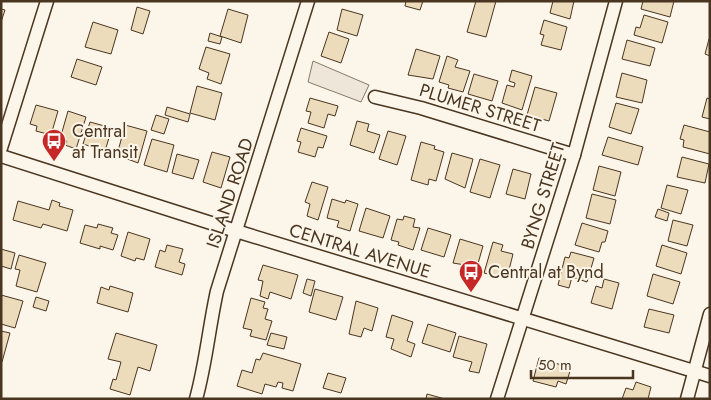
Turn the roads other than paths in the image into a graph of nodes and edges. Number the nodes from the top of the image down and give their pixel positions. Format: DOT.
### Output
graph roads {
  1 [pos="47,1"];
  2 [pos="308,1"];
  3 [pos="616,1"];
  4 [pos="375,97"];
  5 [pos="1,148"];
  6 [pos="574,155"];
  7 [pos="1,156"];
  8 [pos="236,231"];
  9 [pos="710,314"];
  10 [pos="523,319"];
  11 [pos="694,372"];
  12 [pos="710,376"];
  13 [pos="196,399"];
  14 [pos="497,399"];
  15 [pos="687,399"];
  1 -- 5 [label="street"];
  2 -- 8 [label="street, ISLAND ROAD"];
  3 -- 6 [label="street, BYNG STREET"];
  4 -- 6 [label="street, PLUMER STREET"];
  6 -- 10 [label="street, BYNG STREET"];
  7 -- 8 [label="street, CENTRAL AVENUE"];
  8 -- 10 [label="street, CENTRAL AVENUE"];
  8 -- 13 [label="street, ISLAND ROAD"];
  9 -- 11 [label="street"];
  10 -- 11 [label="street, CENTRAL AVENUE"];
  10 -- 14 [label="street, BYNG STREET"];
  11 -- 12 [label="street, CENTRAL AVENUE"];
  11 -- 15 [label="street"];
}
